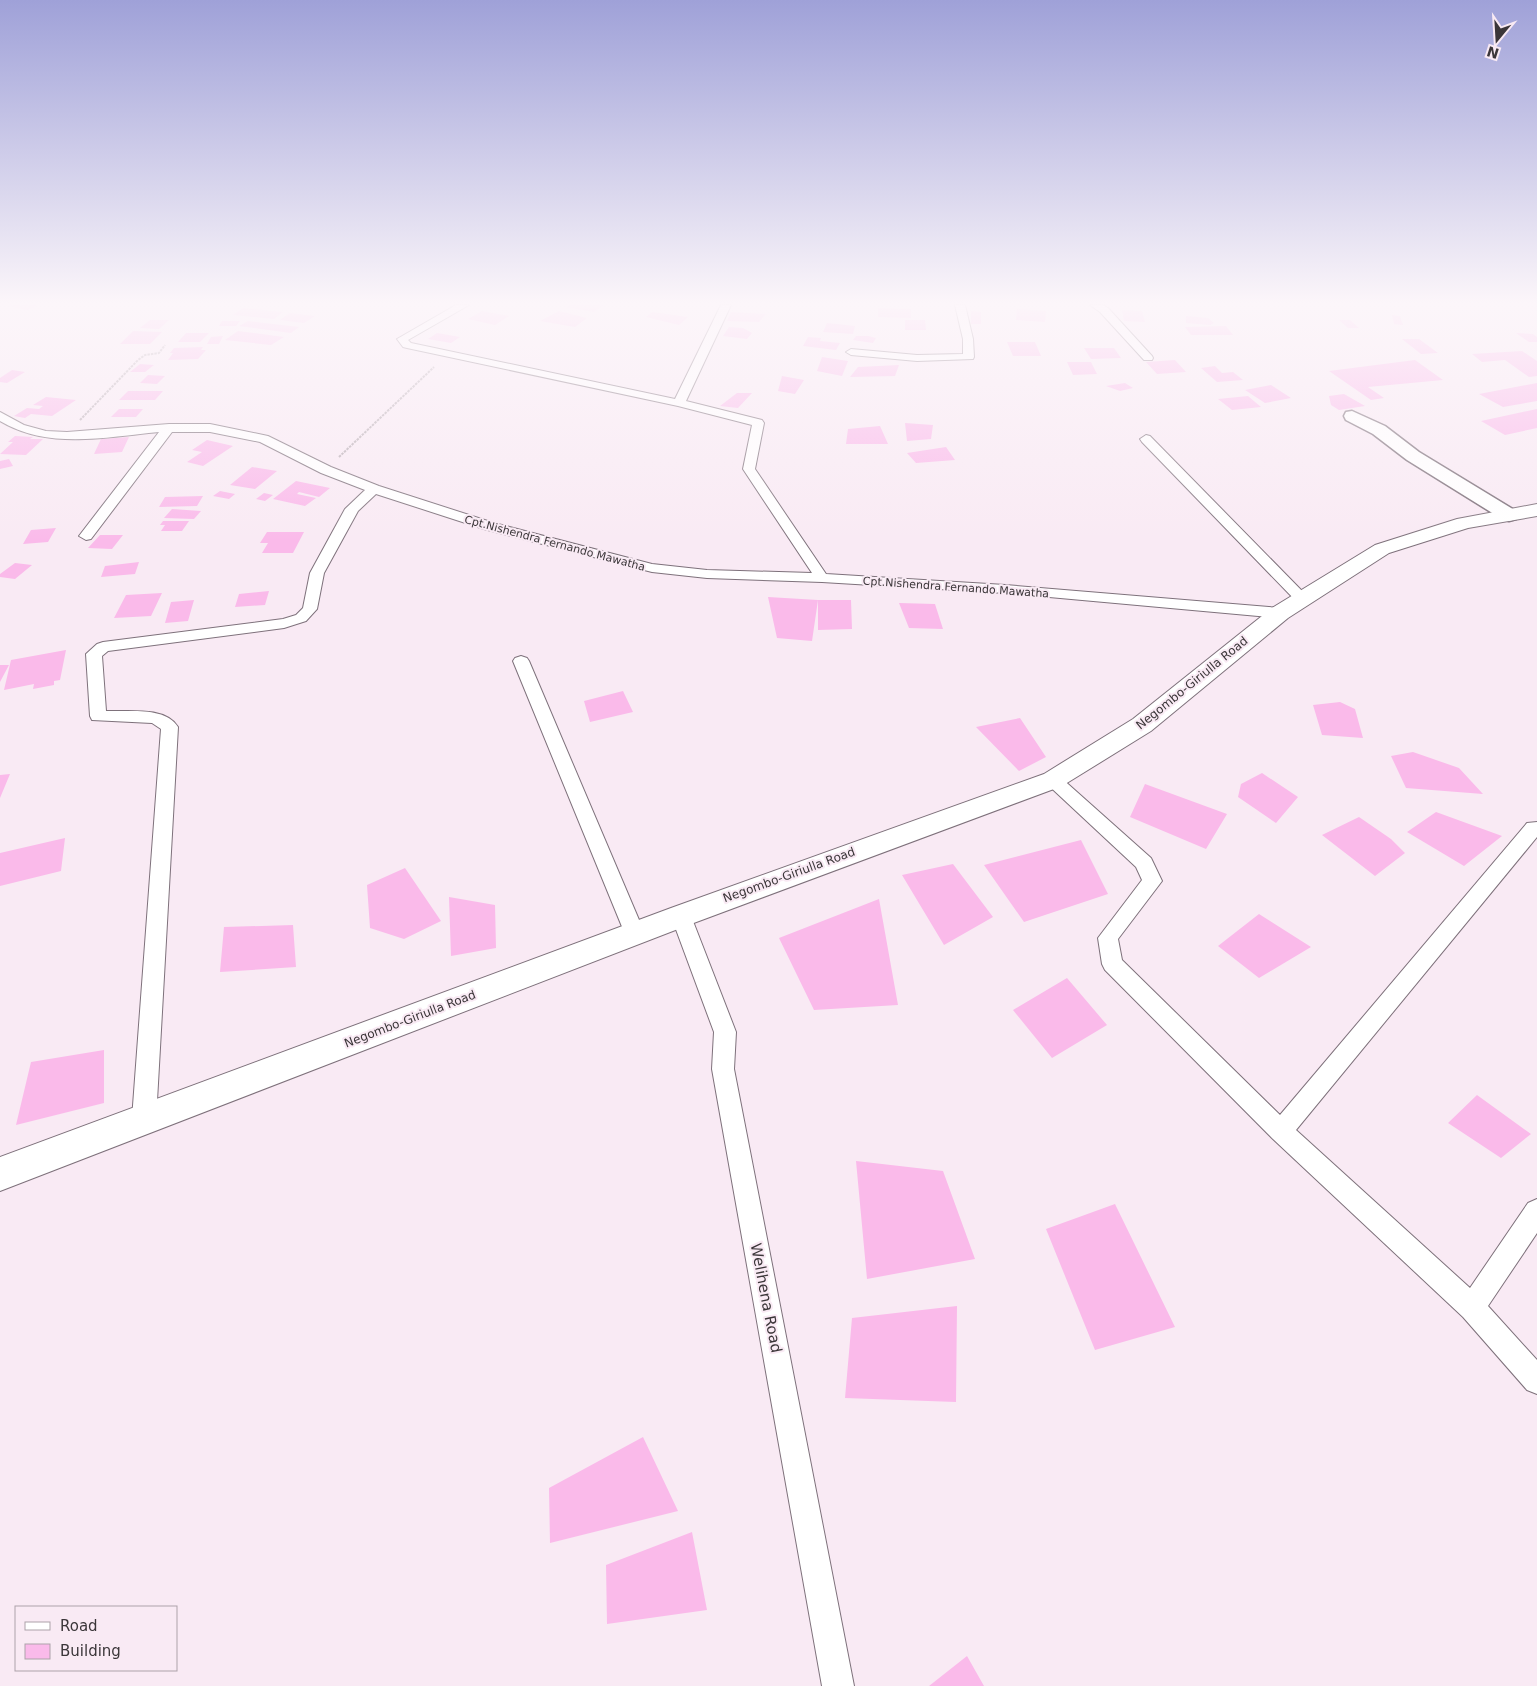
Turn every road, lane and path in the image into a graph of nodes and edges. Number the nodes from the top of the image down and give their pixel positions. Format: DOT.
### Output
graph roads {
  1 [pos="114,384"];
  2 [pos="416,384"];
  3 [pos="589,384"];
  4 [pos="687,384"];
  5 [pos="678,403"];
  6 [pos="0,416"];
  7 [pos="1352,416"];
  8 [pos="169,428"];
  9 [pos="67,436"];
  10 [pos="1146,439"];
  11 [pos="326,470"];
  12 [pos="374,490"];
  13 [pos="1537,510"];
  14 [pos="1510,515"];
  15 [pos="86,536"];
  16 [pos="822,578"];
  17 [pos="1291,606"];
  18 [pos="521,661"];
  19 [pos="1052,780"];
  20 [pos="1534,828"];
  21 [pos="681,916"];
  22 [pos="636,934"];
  23 [pos="144,1119"];
  24 [pos="1281,1131"];
  25 [pos="0,1174"];
  26 [pos="1537,1211"];
  27 [pos="1472,1308"];
  28 [pos="1537,1380"];
  29 [pos="838,1686"];
  1 -- 9 [label="path"];
  2 -- 11 [label="path"];
  3 -- 5 [label="street"];
  4 -- 5 [label="street"];
  5 -- 16 [label="street"];
  6 -- 9 [label="street, Cpt.Nishendra Fernando Mawatha"];
  7 -- 14 [label="street"];
  8 -- 9 [label="street, Cpt.Nishendra Fernando Mawatha"];
  8 -- 11 [label="street, Cpt.Nishendra Fernando Mawatha"];
  8 -- 15 [label="street"];
  10 -- 17 [label="street"];
  11 -- 12 [label="street, Cpt.Nishendra Fernando Mawatha"];
  12 -- 16 [label="street, Cpt.Nishendra Fernando Mawatha"];
  12 -- 23 [label="street"];
  13 -- 14 [label="main road, Negombo-Giriulla Road"];
  14 -- 17 [label="main road, Negombo-Giriulla Road"];
  16 -- 17 [label="street, Cpt.Nishendra Fernando Mawatha"];
  17 -- 19 [label="main road, Negombo-Giriulla Road"];
  18 -- 22 [label="street"];
  19 -- 21 [label="main road, Negombo-Giriulla Road"];
  19 -- 24 [label="street"];
  20 -- 24 [label="street"];
  21 -- 22 [label="main road, Negombo-Giriulla Road"];
  21 -- 29 [label="street, Welihena Road"];
  22 -- 23 [label="main road, Negombo-Giriulla Road"];
  23 -- 25 [label="main road, Negombo-Giriulla Road"];
  24 -- 27 [label="street"];
  26 -- 27 [label="street"];
  27 -- 28 [label="street"];
}
